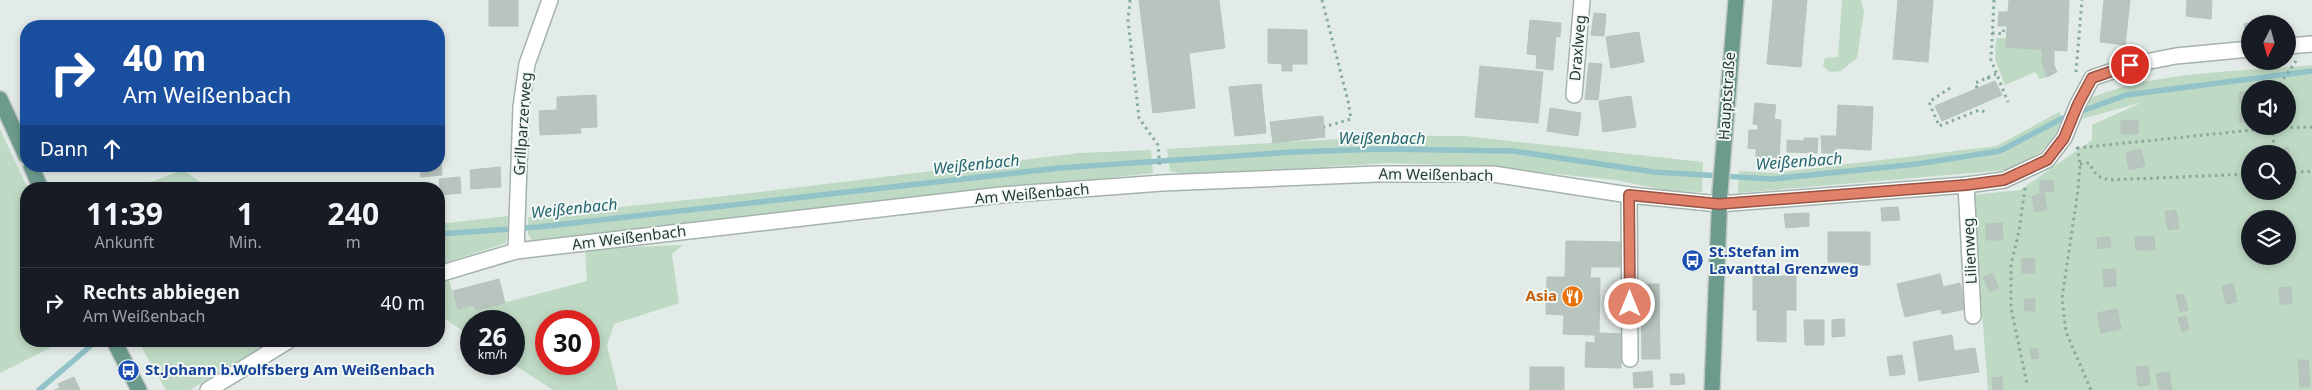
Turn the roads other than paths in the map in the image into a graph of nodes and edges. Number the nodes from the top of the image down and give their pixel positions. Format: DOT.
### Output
graph roads {
  1 [pos="550,0"];
  2 [pos="1582,0"];
  3 [pos="1736,0"];
  4 [pos="2312,44"];
  5 [pos="2296,45"];
  6 [pos="2241,50"];
  7 [pos="1574,95"];
  8 [pos="0,99"];
  9 [pos="20,143"];
  10 [pos="1966,185"];
  11 [pos="1629,195"];
  12 [pos="1720,198"];
  13 [pos="516,248"];
  14 [pos="445,272"];
  15 [pos="1973,316"];
  16 [pos="117,347"];
  17 [pos="278,347"];
  18 [pos="1630,359"];
  19 [pos="140,390"];
  20 [pos="208,390"];
  21 [pos="1712,390"];
  1 -- 13 [label="street, Grillparzerweg"];
  2 -- 7 [label="street, Draxlweg"];
  3 -- 12 [label="main road, Hauptstraße"];
  4 -- 5 [label="street"];
  6 -- 10 [label="street, Am Weißenbach"];
  8 -- 9 [label="main road"];
  10 -- 12 [label="street, Am Weißenbach"];
  10 -- 15 [label="street, Lilienweg"];
  11 -- 12 [label="street, Am Weißenbach"];
  11 -- 13 [label="street, Am Weißenbach"];
  11 -- 18 [label="street"];
  12 -- 21 [label="main road, Hauptstraße"];
  13 -- 14 [label="street, Am Weißenbach"];
  16 -- 19 [label="main road"];
  17 -- 20 [label="street"];
}
